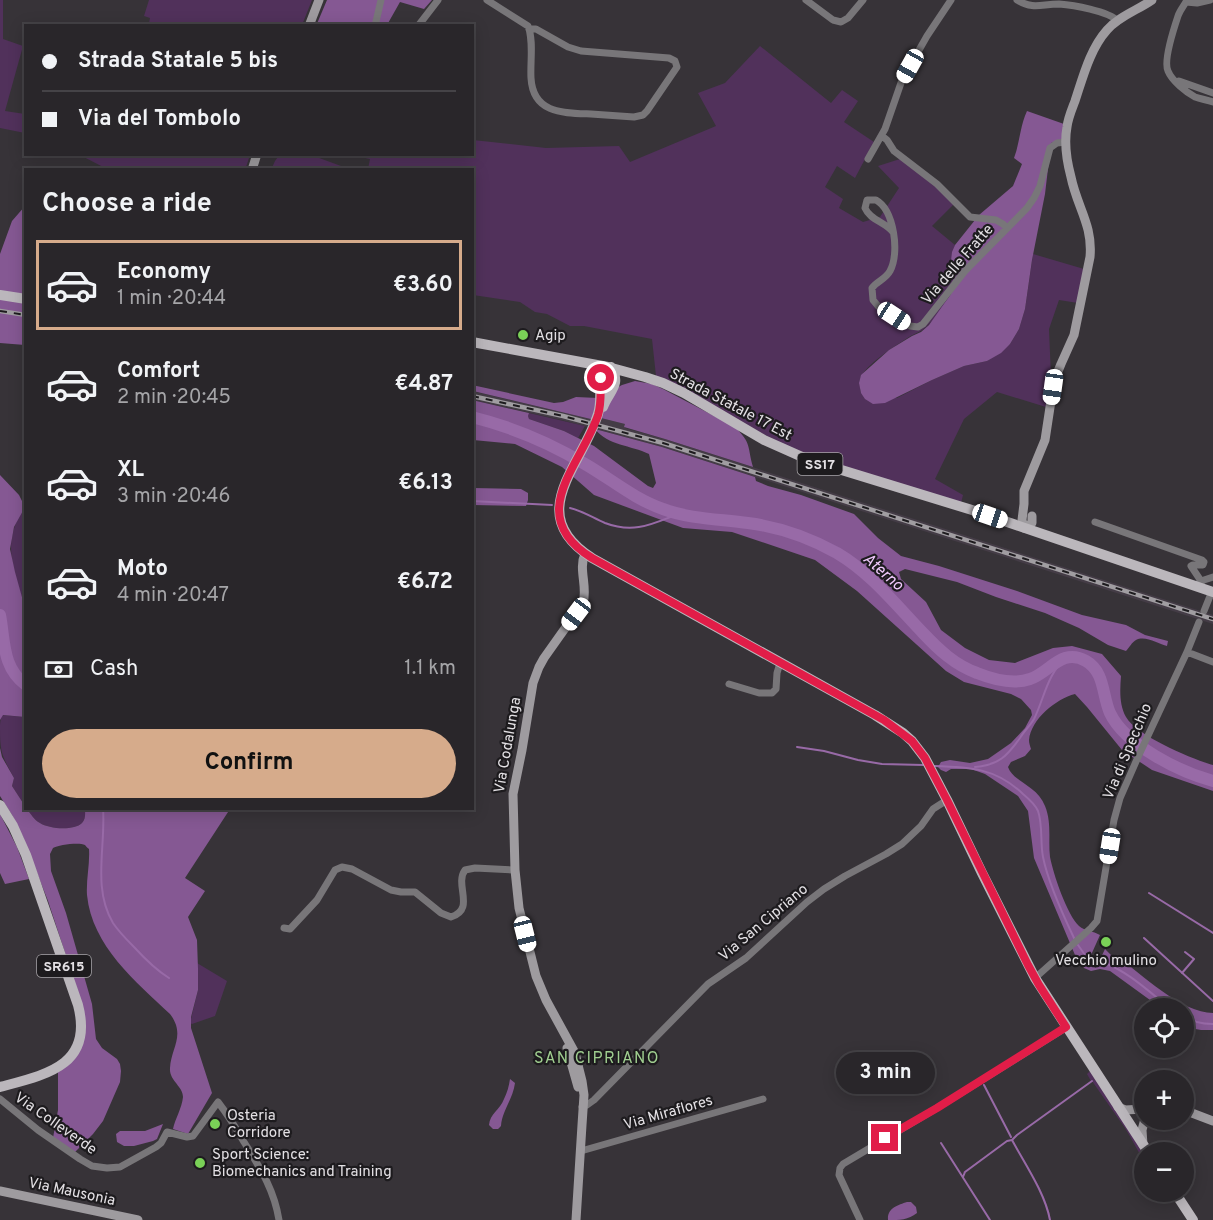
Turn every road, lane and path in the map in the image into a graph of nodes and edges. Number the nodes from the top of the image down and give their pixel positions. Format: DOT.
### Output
graph roads {
  1 [pos="319,0"];
  2 [pos="381,0"];
  3 [pos="438,0"];
  4 [pos="487,0"];
  5 [pos="806,0"];
  6 [pos="863,0"];
  7 [pos="951,0"];
  8 [pos="1017,0"];
  9 [pos="1152,0"];
  10 [pos="1210,0"];
  11 [pos="1186,1"];
  12 [pos="1118,21"];
  13 [pos="310,24"];
  14 [pos="375,24"];
  15 [pos="420,24"];
  16 [pos="530,29"];
  17 [pos="1170,74"];
  18 [pos="1213,93"];
  19 [pos="1213,102"];
  20 [pos="882,136"];
  21 [pos="1066,142"];
  22 [pos="868,159"];
  23 [pos="1007,228"];
  24 [pos="893,232"];
  25 [pos="0,295"];
  26 [pos="24,299"];
  27 [pos="474,342"];
  28 [pos="579,362"];
  29 [pos="611,367"];
  30 [pos="645,377"];
  31 [pos="601,386"];
  32 [pos="612,390"];
  33 [pos="585,445"];
  34 [pos="1028,514"];
  35 [pos="1008,522"];
  36 [pos="1095,522"];
  37 [pos="1024,528"];
  38 [pos="1045,535"];
  39 [pos="585,554"];
  40 [pos="1213,577"];
  41 [pos="1200,584"];
  42 [pos="1213,591"];
  43 [pos="1204,611"];
  44 [pos="1199,622"];
  45 [pos="1187,652"];
  46 [pos="1213,662"];
  47 [pos="780,663"];
  48 [pos="729,684"];
  49 [pos="947,800"];
  50 [pos="0,805"];
  51 [pos="515,870"];
  52 [pos="284,928"];
  53 [pos="1035,978"];
  54 [pos="1066,1027"];
  55 [pos="0,1087"];
  56 [pos="0,1099"];
  57 [pos="763,1100"];
  58 [pos="582,1107"];
  59 [pos="1118,1107"];
  60 [pos="1134,1112"];
  61 [pos="1134,1113"];
  62 [pos="1194,1113"];
  63 [pos="1126,1120"];
  64 [pos="1213,1120"];
  65 [pos="1141,1142"];
  66 [pos="581,1151"];
  67 [pos="0,1191"];
  68 [pos="1181,1202"];
  69 [pos="138,1220"];
  70 [pos="279,1220"];
  71 [pos="576,1220"];
  72 [pos="860,1220"];
  73 [pos="1193,1220"];
  1 -- 13 [label="main road"];
  2 -- 14 [label="street"];
  3 -- 15 [label="street"];
  4 -- 16 [label="street"];
  5 -- 6 [label="street"];
  7 -- 20 [label="street"];
  8 -- 12 [label="street"];
  9 -- 12 [label="main road"];
  10 -- 11 [label="street"];
  11 -- 17 [label="street"];
  12 -- 21 [label="main road"];
  16 -- 16 [label="street"];
  17 -- 18 [label="street"];
  17 -- 19 [label="street"];
  20 -- 22 [label="street"];
  20 -- 23 [label="street, Via delle Fratte"];
  21 -- 23 [label="street, Via delle Fratte"];
  21 -- 34 [label="main road"];
  23 -- 24 [label="street, Via delle Fratte"];
  24 -- 24 [label="street, Via delle Fratte"];
  25 -- 26 [label="main road"];
  27 -- 28 [label="main road, SS17"];
  28 -- 29 [label="main road, SS17"];
  28 -- 31 [label="main road"];
  29 -- 30 [label="main road, Strada Statale 17 Est / SS17"];
  29 -- 31 [label="main road"];
  29 -- 32 [label="main road"];
  30 -- 32 [label="main road"];
  30 -- 35 [label="main road, Strada Statale 17 Est / SS17"];
  31 -- 33 [label="main road"];
  32 -- 33 [label="main road"];
  33 -- 39 [label="main road"];
  34 -- 35 [label="main road"];
  34 -- 37 [label="main road"];
  34 -- 38 [label="main road"];
  35 -- 37 [label="main road, Strada Statale 17 Est / SS17"];
  36 -- 41 [label="street"];
  37 -- 38 [label="main road, Strada Statale 17 Est / SS17"];
  38 -- 41 [label="main road, Strada Statale 17 Est / SS17"];
  39 -- 47 [label="main road"];
  39 -- 51 [label="main road, Via Codalunga"];
  40 -- 41 [label="street"];
  41 -- 42 [label="main road, Strada Statale 17 Est / SS17"];
  42 -- 43 [label="street"];
  44 -- 45 [label="street, Via di Specchio"];
  45 -- 46 [label="street"];
  45 -- 53 [label="street, Via di Specchio"];
  47 -- 48 [label="street"];
  47 -- 49 [label="main road"];
  49 -- 53 [label="main road"];
  49 -- 58 [label="street, Via San Cipriano"];
  50 -- 55 [label="main road, SR615"];
  51 -- 52 [label="street"];
  51 -- 58 [label="main road, Via Codalunga"];
  53 -- 54 [label="main road"];
  54 -- 59 [label="main road"];
  54 -- 72 [label="street"];
  56 -- 70 [label="street, Via Colleverde"];
  57 -- 66 [label="street, Via Miraflores"];
  58 -- 66 [label="main road, Via Codalunga"];
  59 -- 60 [label="main road"];
  59 -- 63 [label="main road"];
  61 -- 63 [label="main road"];
  62 -- 64 [label="main road"];
  63 -- 65 [label="main road"];
  66 -- 71 [label="main road, Via Codalunga"];
  67 -- 69 [label="main road, Via Mausonia"];
  68 -- 73 [label="main road"];
}
